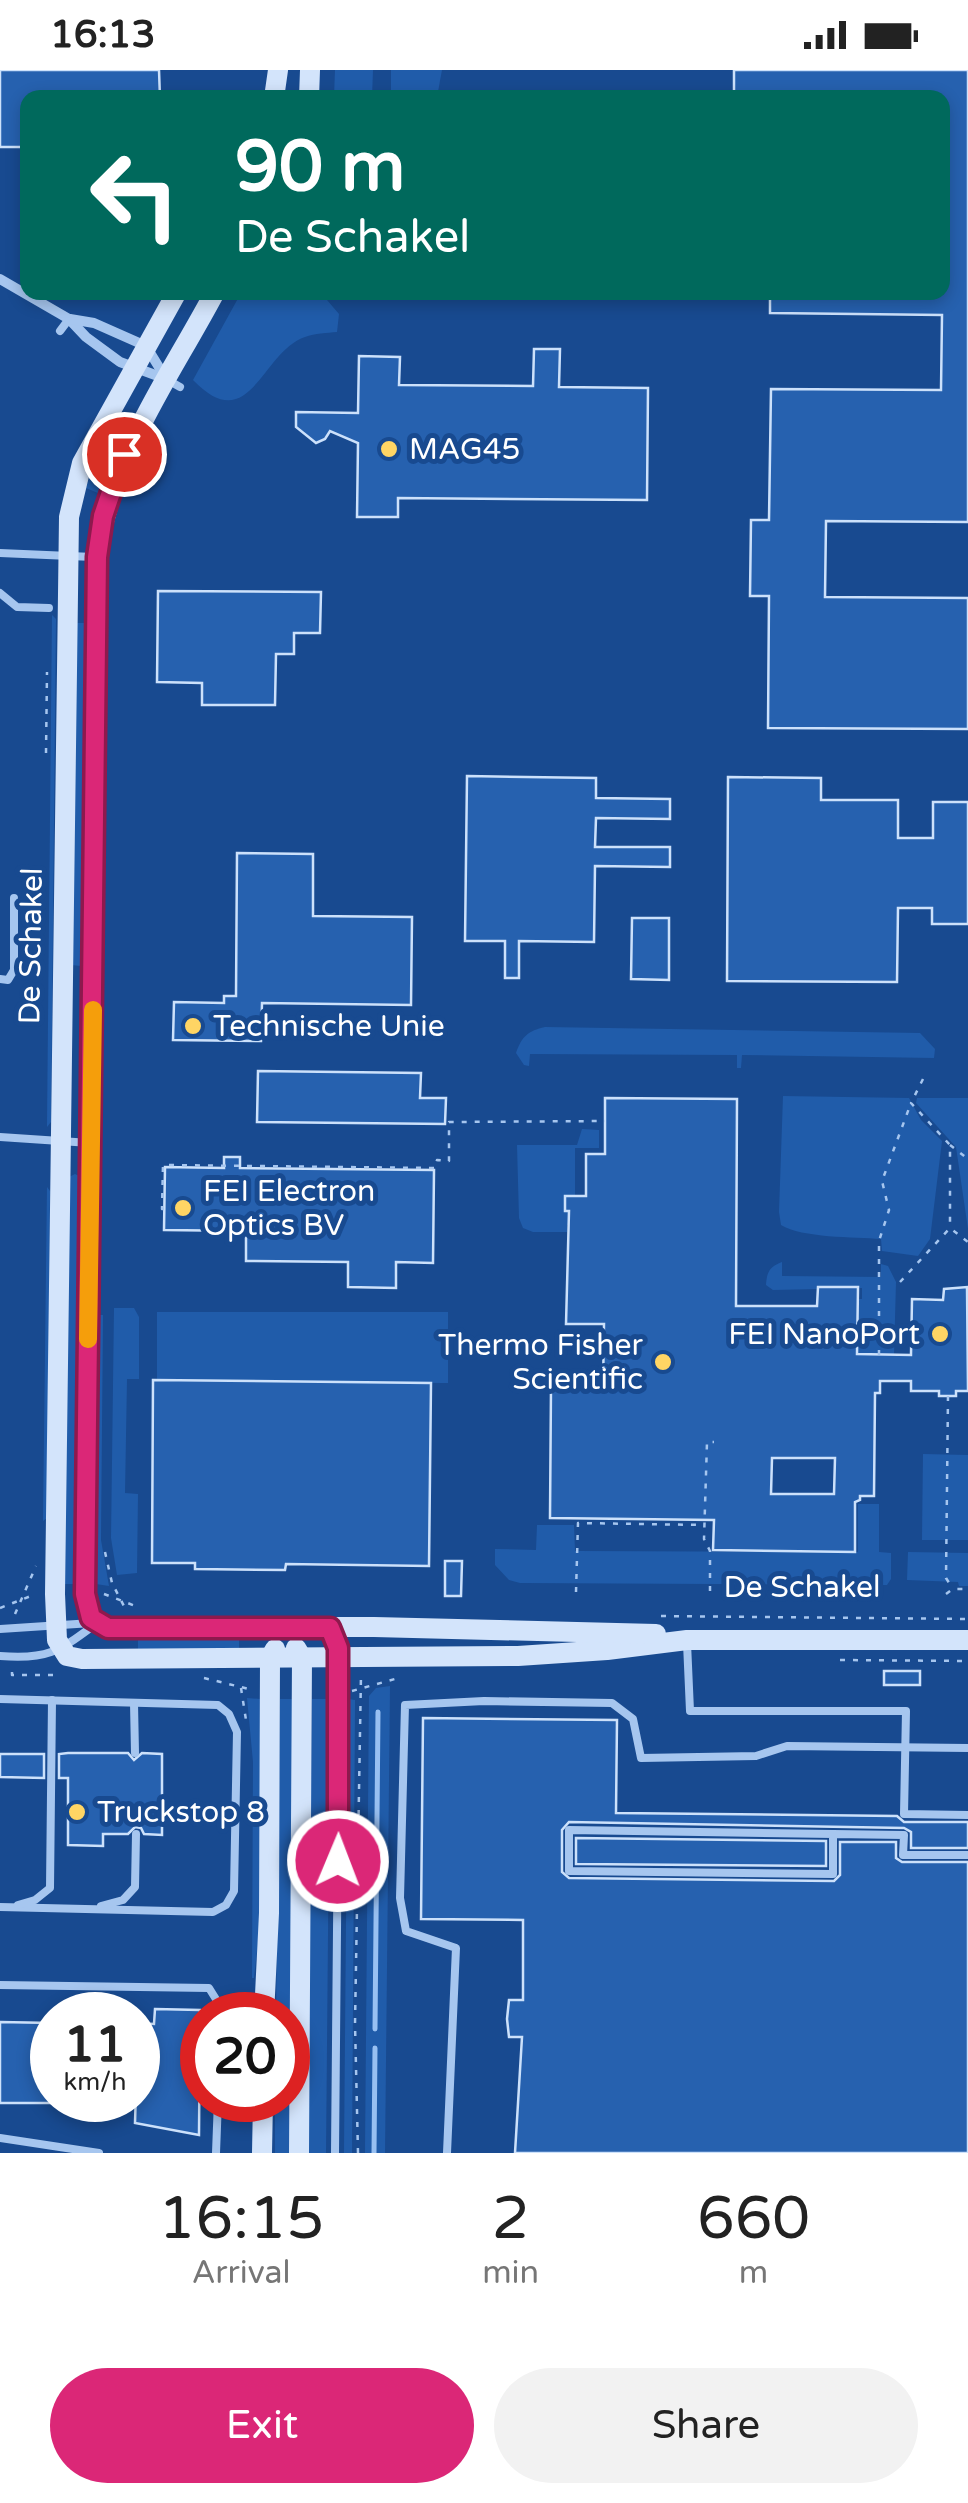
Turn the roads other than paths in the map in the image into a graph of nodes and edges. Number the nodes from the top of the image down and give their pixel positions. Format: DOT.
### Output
graph roads {
  1 [pos="37,300"];
  2 [pos="172,300"];
  3 [pos="211,300"];
  4 [pos="69,318"];
  5 [pos="60,331"];
  6 [pos="146,346"];
  7 [pos="133,369"];
  8 [pos="173,383"];
  9 [pos="0,554"];
  10 [pos="67,557"];
  11 [pos="97,557"];
  12 [pos="0,593"];
  13 [pos="49,608"];
  14 [pos="14,898"];
  15 [pos="0,978"];
  16 [pos="0,1137"];
  17 [pos="58,1141"];
  18 [pos="92,1143"];
  19 [pos="97,1623"];
  20 [pos="55,1627"];
  21 [pos="330,1628"];
  22 [pos="285,1629"];
  23 [pos="0,1630"];
  24 [pos="688,1640"];
  25 [pos="968,1640"];
  26 [pos="61,1650"];
  27 [pos="0,1656"];
  28 [pos="270,1658"];
  29 [pos="302,1658"];
  30 [pos="338,1659"];
  31 [pos="0,1698"];
  32 [pos="52,1700"];
  33 [pos="134,1703"];
  34 [pos="968,1748"];
  35 [pos="135,1753"];
  36 [pos="904,1814"];
  37 [pos="968,1816"];
  38 [pos="136,1834"];
  39 [pos="833,1834"];
  40 [pos="904,1835"];
  41 [pos="968,1855"];
  42 [pos="4,1907"];
  43 [pos="92,1909"];
  44 [pos="0,1985"];
  45 [pos="212,1992"];
  46 [pos="265,1992"];
  47 [pos="217,2122"];
  48 [pos="263,2122"];
  49 [pos="0,2138"];
  50 [pos="99,2153"];
  51 [pos="216,2153"];
  52 [pos="262,2153"];
  53 [pos="299,2153"];
  54 [pos="335,2153"];
  55 [pos="447,2153"];
  1 -- 4 [label="street"];
  2 -- 6 [label="street, De Schakel"];
  3 -- 8 [label="street, De Schakel"];
  4 -- 5 [label="lane"];
  4 -- 6 [label="street"];
  4 -- 7 [label="street"];
  6 -- 7 [label="street, De Schakel"];
  6 -- 8 [label="street"];
  7 -- 8 [label="street"];
  7 -- 10 [label="street, De Schakel"];
  8 -- 11 [label="street, De Schakel"];
  9 -- 10 [label="lane"];
  10 -- 11 [label="lane"];
  10 -- 17 [label="street, De Schakel"];
  11 -- 18 [label="street, De Schakel"];
  12 -- 13 [label="lane"];
  14 -- 15 [label="lane"];
  16 -- 17 [label="lane"];
  17 -- 18 [label="lane"];
  17 -- 20 [label="street, De Schakel"];
  18 -- 19 [label="street, De Schakel"];
  19 -- 20 [label="lane, De Schakel"];
  19 -- 22 [label="street, De Schakel"];
  19 -- 26 [label="lane, De Schakel"];
  20 -- 23 [label="lane, De Schakel"];
  20 -- 26 [label="street, De Schakel"];
  21 -- 22 [label="street, De Schakel"];
  21 -- 24 [label="street, De Schakel"];
  21 -- 30 [label="lane"];
  22 -- 28 [label="street"];
  22 -- 29 [label="street"];
  24 -- 25 [label="street, De Schakel"];
  24 -- 30 [label="street, De Schakel"];
  24 -- 36 [label="lane"];
  26 -- 27 [label="lane, De Schakel"];
  26 -- 28 [label="street, De Schakel"];
  28 -- 29 [label="street, De Schakel"];
  28 -- 46 [label="street"];
  29 -- 30 [label="street, De Schakel"];
  29 -- 53 [label="street"];
  30 -- 54 [label="lane"];
  31 -- 32 [label="lane"];
  32 -- 33 [label="lane"];
  32 -- 42 [label="lane"];
  33 -- 35 [label="lane"];
  33 -- 43 [label="lane"];
  34 -- 55 [label="lane"];
  36 -- 37 [label="lane"];
  36 -- 40 [label="lane"];
  38 -- 43 [label="lane"];
  39 -- 39 [label="lane"];
  39 -- 40 [label="lane"];
  40 -- 41 [label="lane"];
  42 -- 43 [label="lane"];
  44 -- 45 [label="lane"];
  47 -- 51 [label="lane"];
  48 -- 52 [label="street"];
  49 -- 50 [label="lane"];
}
